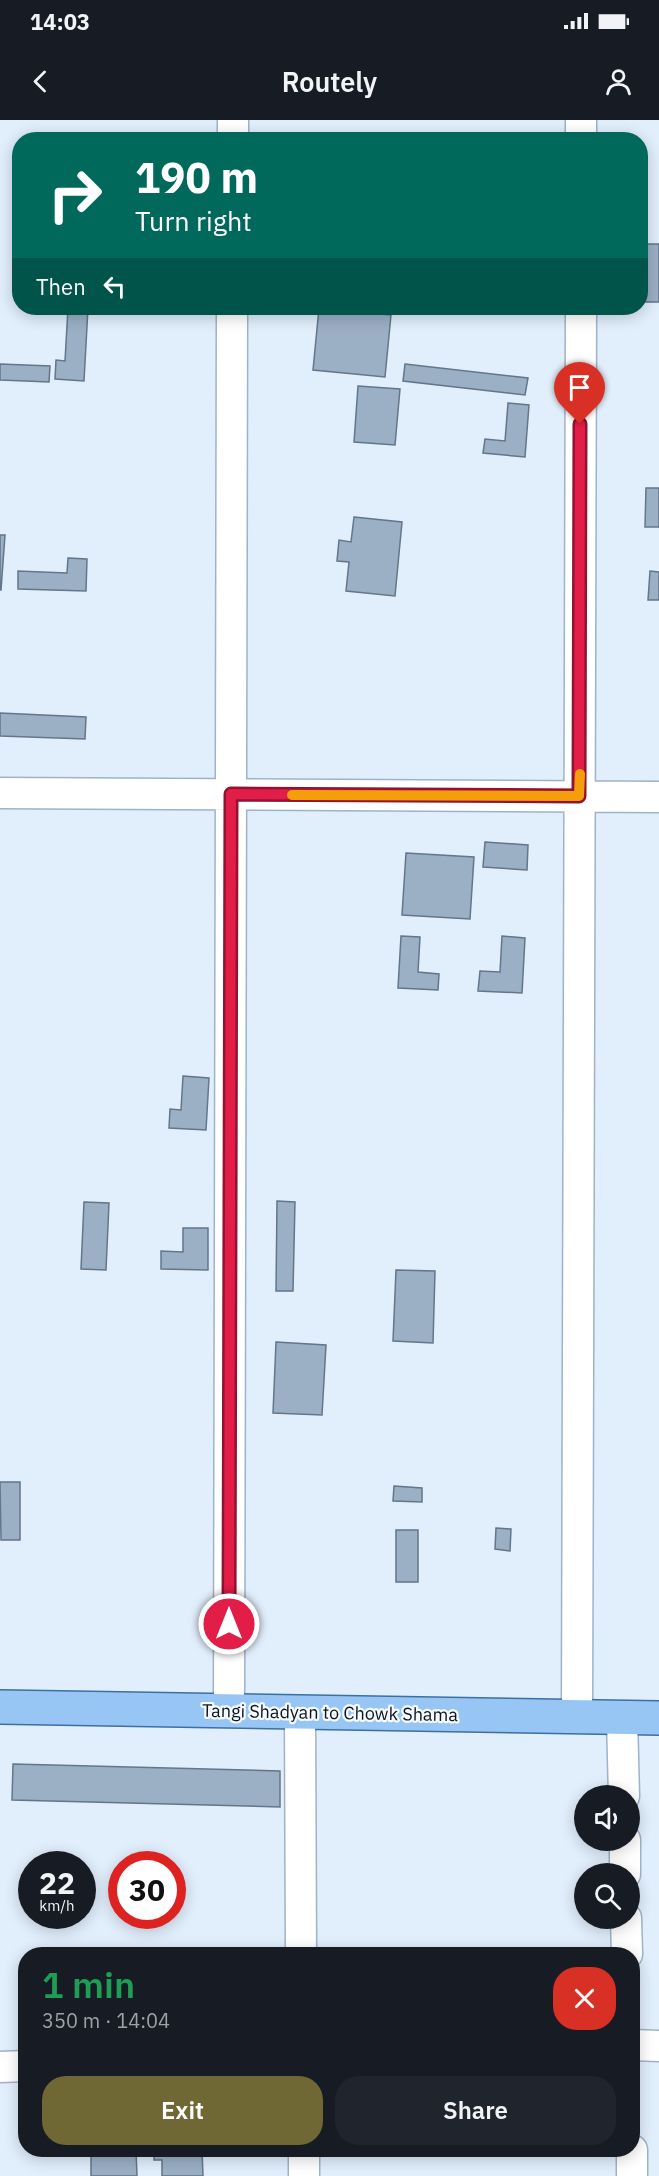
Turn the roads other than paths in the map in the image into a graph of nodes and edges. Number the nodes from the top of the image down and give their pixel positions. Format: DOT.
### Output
graph roads {
  1 [pos="232,315"];
  2 [pos="581,315"];
  3 [pos="0,793"];
  4 [pos="231,794"];
  5 [pos="579,796"];
  6 [pos="659,797"];
  7 [pos="0,1707"];
  8 [pos="229,1711"];
  9 [pos="300,1712"];
  10 [pos="577,1717"];
  11 [pos="622,1718"];
  12 [pos="659,1718"];
  13 [pos="624,1785"];
  14 [pos="626,1929"];
  15 [pos="301,1947"];
  16 [pos="627,1947"];
  17 [pos="640,2045"];
  18 [pos="659,2046"];
  19 [pos="18,2066"];
  20 [pos="0,2067"];
  21 [pos="304,2157"];
  22 [pos="632,2157"];
  23 [pos="304,2176"];
  24 [pos="632,2176"];
  1 -- 4 [label="street"];
  2 -- 5 [label="street"];
  3 -- 4 [label="street"];
  4 -- 5 [label="street"];
  4 -- 8 [label="street"];
  5 -- 6 [label="street"];
  5 -- 10 [label="street"];
  7 -- 8 [label="main road, Tangi Shadyan to Chowk Shama"];
  8 -- 9 [label="main road, Tangi Shadyan to Chowk Shama"];
  9 -- 10 [label="main road, Tangi Shadyan to Chowk Shama"];
  9 -- 15 [label="street"];
  10 -- 11 [label="main road, Tangi Shadyan to Chowk Shama"];
  11 -- 12 [label="main road, Tangi Shadyan to Chowk Shama"];
  11 -- 13 [label="street"];
  14 -- 16 [label="street"];
  17 -- 18 [label="street"];
  19 -- 20 [label="street"];
  21 -- 23 [label="street"];
  22 -- 24 [label="street"];
}
